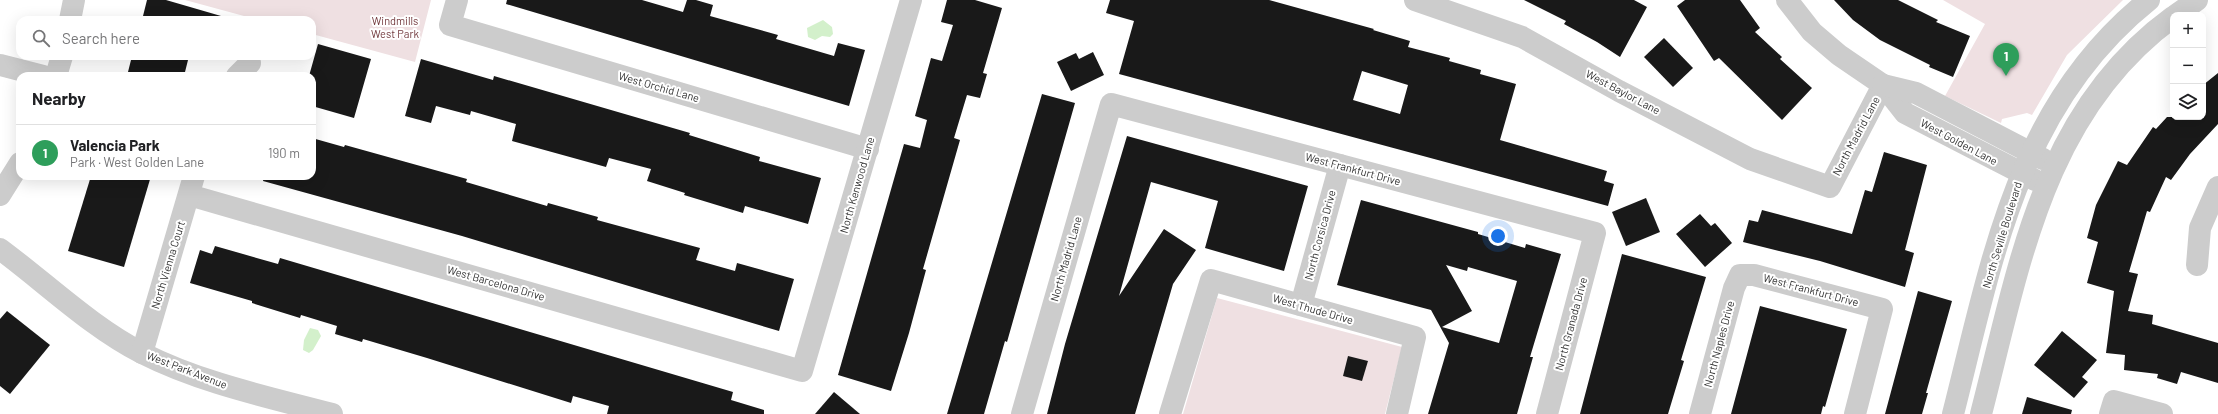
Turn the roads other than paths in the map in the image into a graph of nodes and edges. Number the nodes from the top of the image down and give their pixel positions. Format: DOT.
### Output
graph roads {
  1 [pos="74,0"];
  2 [pos="457,0"];
  3 [pos="911,0"];
  4 [pos="1415,0"];
  5 [pos="1788,0"];
  6 [pos="2149,0"];
  7 [pos="2197,0"];
  8 [pos="2180,12"];
  9 [pos="71,16"];
  10 [pos="2170,20"];
  11 [pos="61,60"];
  12 [pos="0,65"];
  13 [pos="27,72"];
  14 [pos="57,72"];
  15 [pos="1883,85"];
  16 [pos="1111,104"];
  17 [pos="868,149"];
  18 [pos="2031,152"];
  19 [pos="1340,165"];
  20 [pos="2054,165"];
  21 [pos="16,169"];
  22 [pos="2021,174"];
  23 [pos="192,185"];
  24 [pos="2045,185"];
  25 [pos="1830,187"];
  26 [pos="2218,187"];
  27 [pos="0,195"];
  28 [pos="1595,233"];
  29 [pos="0,249"];
  30 [pos="2197,265"];
  31 [pos="1740,275"];
  32 [pos="1301,305"];
  33 [pos="142,353"];
  34 [pos="802,370"];
  35 [pos="2112,408"];
  36 [pos="332,414"];
  37 [pos="1022,414"];
  38 [pos="1170,414"];
  39 [pos="1397,414"];
  40 [pos="1547,414"];
  41 [pos="1700,414"];
  42 [pos="1855,414"];
  43 [pos="1953,414"];
  44 [pos="1981,414"];
  45 [pos="2162,414"];
  1 -- 9 [label="street"];
  2 -- 17 [label="street, West Orchid Lane"];
  3 -- 17 [label="street, North Kenwood Lane"];
  4 -- 25 [label="street, West Baylor Lane"];
  5 -- 15 [label="street, West Golden Lane"];
  6 -- 18 [label="street, North Seville Boulevard"];
  7 -- 8 [label="street"];
  10 -- 20 [label="street"];
  11 -- 14 [label="street"];
  12 -- 13 [label="street"];
  15 -- 18 [label="street, West Golden Lane"];
  15 -- 22 [label="street, West Golden Lane"];
  15 -- 25 [label="street, North Madrid Lane"];
  16 -- 19 [label="street, West Frankfurt Drive"];
  16 -- 37 [label="street, North Madrid Lane"];
  17 -- 34 [label="street, North Kenwood Lane"];
  18 -- 20 [label="street, West Golden Lane"];
  18 -- 22 [label="street, North Seville Boulevard"];
  19 -- 28 [label="street, West Frankfurt Drive"];
  19 -- 32 [label="street, North Corsica Drive"];
  20 -- 24 [label="street"];
  21 -- 27 [label="street"];
  22 -- 24 [label="street, West Golden Lane"];
  22 -- 43 [label="street, North Seville Boulevard"];
  23 -- 33 [label="street, North Vienna Court"];
  23 -- 34 [label="street, West Barcelona Drive"];
  24 -- 44 [label="street"];
  26 -- 30 [label="street"];
  28 -- 40 [label="street, North Granada Drive"];
  29 -- 33 [label="street, West Park Avenue"];
  31 -- 41 [label="street, North Naples Drive"];
  31 -- 42 [label="street, West Frankfurt Drive"];
  32 -- 38 [label="street, West Thude Drive"];
  32 -- 39 [label="street, West Thude Drive"];
  33 -- 36 [label="street, West Park Avenue"];
  35 -- 45 [label="street"];
}
